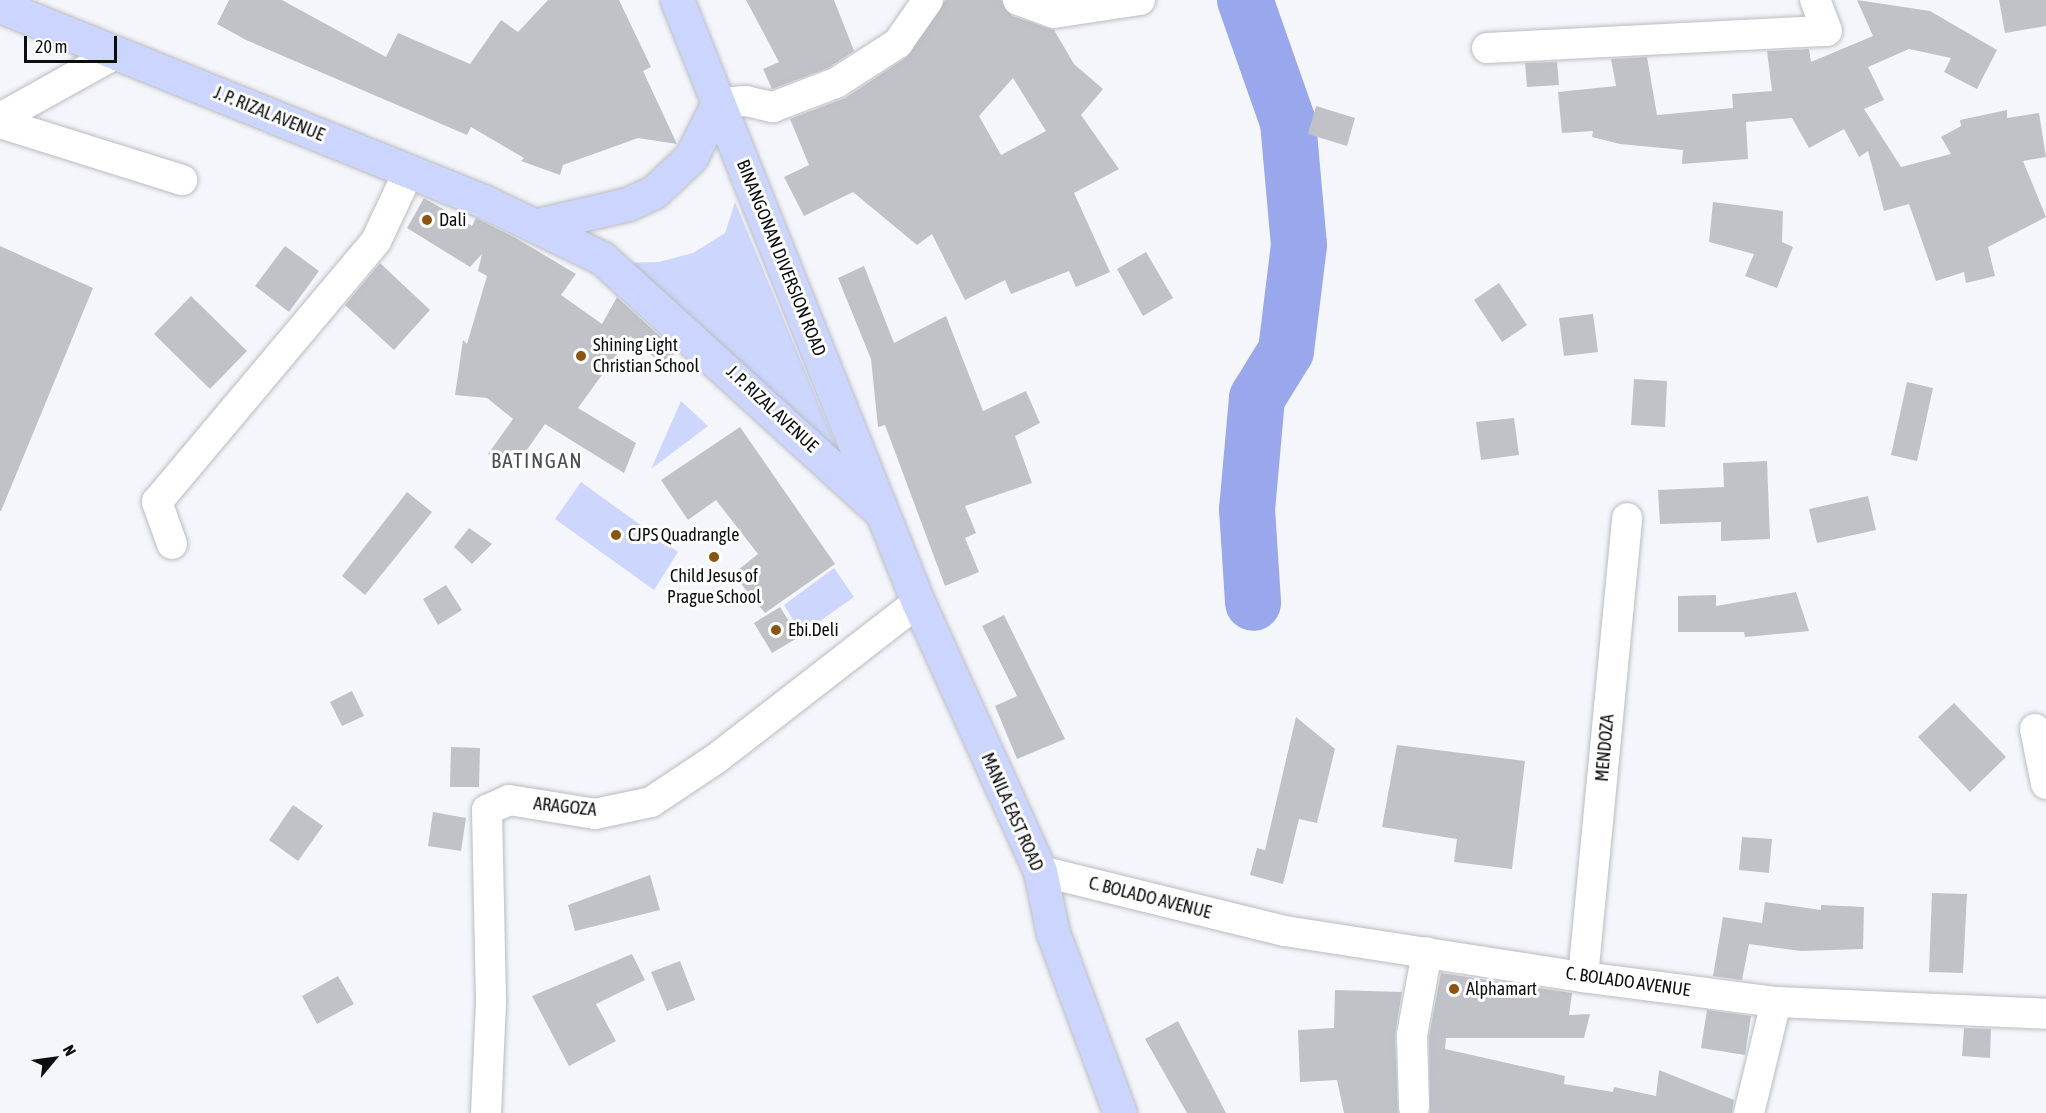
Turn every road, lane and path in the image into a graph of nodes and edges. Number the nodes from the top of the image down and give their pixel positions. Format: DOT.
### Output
graph roads {
  1 [pos="677,0"];
  2 [pos="928,0"];
  3 [pos="1018,0"];
  4 [pos="1140,0"];
  5 [pos="1815,0"];
  6 [pos="0,6"];
  7 [pos="1486,48"];
  8 [pos="117,53"];
  9 [pos="718,104"];
  10 [pos="0,118"];
  11 [pos="0,123"];
  12 [pos="409,171"];
  13 [pos="182,180"];
  14 [pos="537,225"];
  15 [pos="886,516"];
  16 [pos="1626,518"];
  17 [pos="172,544"];
  18 [pos="918,602"];
  19 [pos="2035,729"];
  20 [pos="2046,784"];
  21 [pos="1040,871"];
  22 [pos="1427,952"];
  23 [pos="1583,977"];
  24 [pos="1776,1002"];
  25 [pos="2046,1014"];
  26 [pos="1414,1107"];
  27 [pos="486,1113"];
  28 [pos="1120,1113"];
  29 [pos="1749,1113"];
  1 -- 9 [label="main road, BINANGONAN DIVERSION ROAD"];
  2 -- 9 [label="street"];
  3 -- 4 [label="street"];
  5 -- 7 [label="street"];
  6 -- 8 [label="main road, J. P. RIZAL AVENUE"];
  8 -- 10 [label="street"];
  8 -- 12 [label="main road, J. P. RIZAL AVENUE"];
  9 -- 14 [label="main road"];
  9 -- 15 [label="main road, BINANGONAN DIVERSION ROAD"];
  11 -- 13 [label="street"];
  12 -- 14 [label="main road, J. P. RIZAL AVENUE"];
  12 -- 17 [label="street"];
  14 -- 15 [label="main road, J. P. RIZAL AVENUE"];
  15 -- 18 [label="main road, MANILA EAST ROAD"];
  16 -- 23 [label="street, MENDOZA"];
  18 -- 21 [label="main road, MANILA EAST ROAD"];
  18 -- 27 [label="street, ARAGOZA"];
  19 -- 20 [label="street"];
  21 -- 22 [label="street, C. BOLADO AVENUE"];
  21 -- 28 [label="main road, MANILA EAST ROAD"];
  22 -- 23 [label="street, C. BOLADO AVENUE"];
  22 -- 26 [label="street"];
  23 -- 24 [label="street, C. BOLADO AVENUE"];
  24 -- 25 [label="street, C. BOLADO AVENUE"];
  24 -- 29 [label="street"];
}
